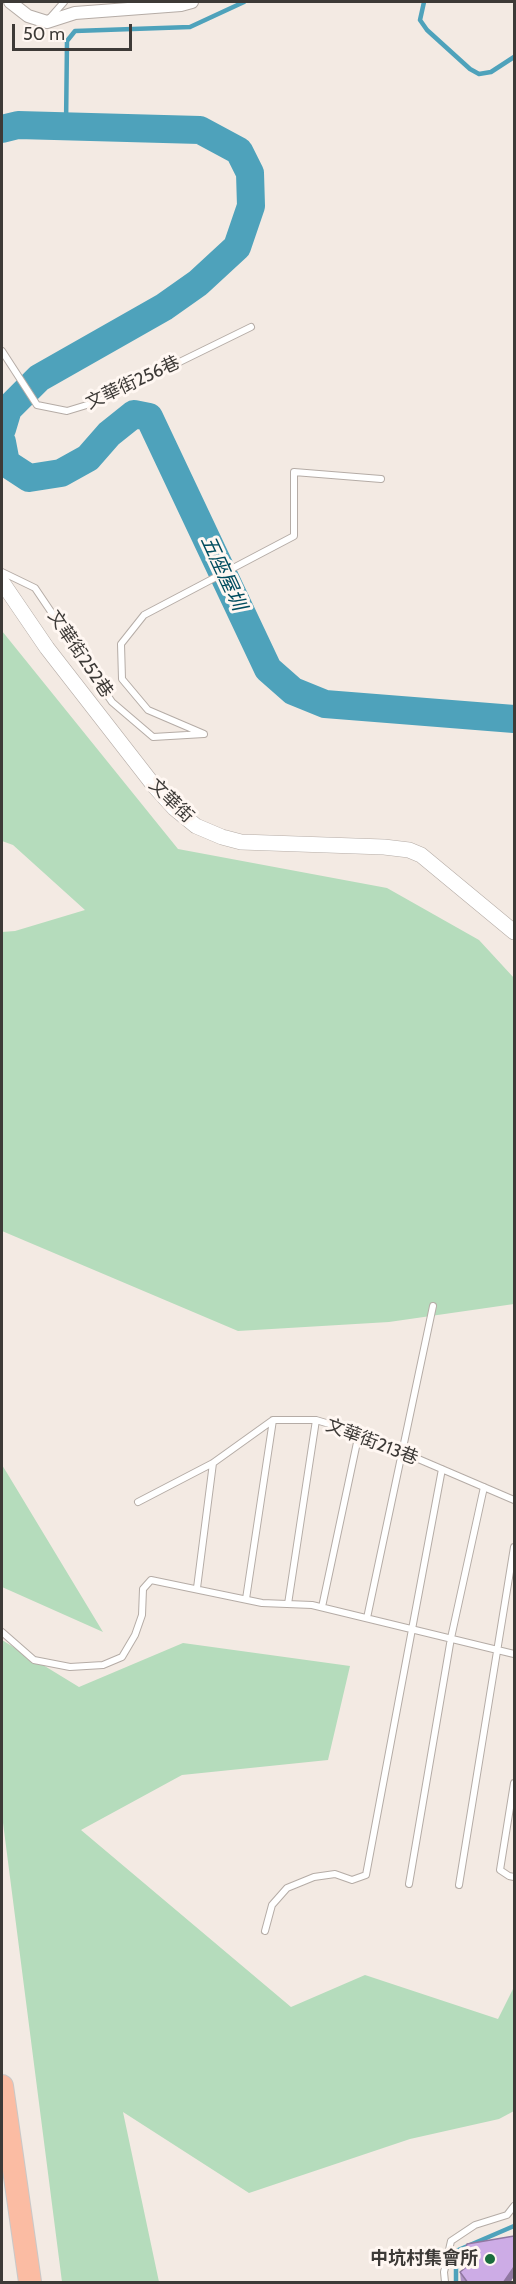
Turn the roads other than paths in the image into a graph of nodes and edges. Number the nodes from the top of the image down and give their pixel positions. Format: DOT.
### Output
graph roads {
  1 [pos="10,2"];
  2 [pos="64,2"];
  3 [pos="192,2"];
  4 [pos="47,22"];
  5 [pos="251,327"];
  6 [pos="2,351"];
  7 [pos="381,479"];
  8 [pos="2,572"];
  9 [pos="2,582"];
  10 [pos="514,933"];
  11 [pos="433,1306"];
  12 [pos="273,1419"];
  13 [pos="316,1420"];
  14 [pos="359,1434"];
  15 [pos="402,1452"];
  16 [pos="213,1463"];
  17 [pos="442,1469"];
  18 [pos="483,1487"];
  19 [pos="514,1500"];
  20 [pos="138,1502"];
  21 [pos="514,1547"];
  22 [pos="197,1588"];
  23 [pos="246,1599"];
  24 [pos="288,1604"];
  25 [pos="322,1607"];
  26 [pos="368,1618"];
  27 [pos="412,1629"];
  28 [pos="2,1632"];
  29 [pos="452,1638"];
  30 [pos="496,1648"];
  31 [pos="514,1654"];
  32 [pos="514,1783"];
  33 [pos="514,1876"];
  34 [pos="409,1884"];
  35 [pos="459,1885"];
  36 [pos="265,1931"];
  37 [pos="2,2086"];
  38 [pos="514,2206"];
  39 [pos="30,2283"];
  40 [pos="445,2283"];
  1 -- 4 [label="street"];
  2 -- 4 [label="lane"];
  3 -- 4 [label="street"];
  5 -- 6 [label="lane, 文華街256巷"];
  7 -- 8 [label="lane, 文華街252巷"];
  9 -- 10 [label="street, 文華街"];
  11 -- 15 [label="lane"];
  12 -- 13 [label="lane, 文華街213巷"];
  12 -- 16 [label="lane"];
  12 -- 23 [label="lane"];
  13 -- 14 [label="lane, 文華街213巷"];
  13 -- 24 [label="lane"];
  14 -- 15 [label="lane, 文華街213巷"];
  14 -- 25 [label="lane"];
  15 -- 17 [label="lane, 文華街213巷"];
  15 -- 26 [label="lane"];
  16 -- 20 [label="lane"];
  16 -- 22 [label="lane"];
  17 -- 18 [label="lane, 文華街213巷"];
  17 -- 27 [label="lane"];
  18 -- 19 [label="lane, 文華街213巷"];
  18 -- 29 [label="lane"];
  21 -- 30 [label="lane"];
  22 -- 23 [label="lane"];
  22 -- 28 [label="lane"];
  23 -- 24 [label="lane"];
  24 -- 25 [label="lane"];
  25 -- 26 [label="lane"];
  26 -- 27 [label="lane"];
  27 -- 29 [label="lane"];
  27 -- 36 [label="lane"];
  29 -- 30 [label="lane"];
  29 -- 34 [label="lane"];
  30 -- 31 [label="lane"];
  30 -- 35 [label="lane"];
  32 -- 33 [label="lane"];
  37 -- 39 [label="highway"];
  38 -- 40 [label="lane"];
}
